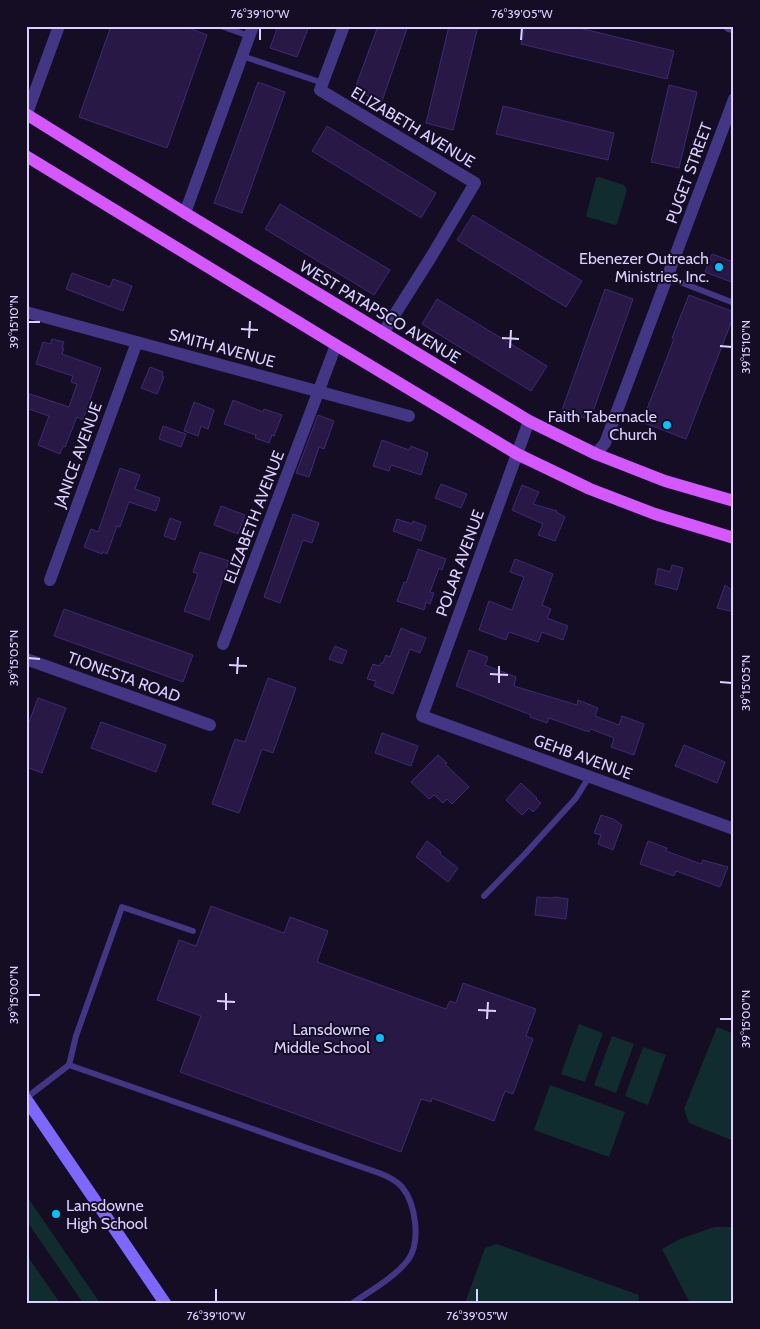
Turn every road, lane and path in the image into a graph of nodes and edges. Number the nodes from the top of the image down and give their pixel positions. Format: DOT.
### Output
graph roads {
  1 [pos="59,26"];
  2 [pos="221,26"];
  3 [pos="344,26"];
  4 [pos="729,26"];
  5 [pos="734,27"];
  6 [pos="251,31"];
  7 [pos="242,56"];
  8 [pos="323,84"];
  9 [pos="733,103"];
  10 [pos="26,115"];
  11 [pos="26,156"];
  12 [pos="185,212"];
  13 [pos="668,274"];
  14 [pos="734,303"];
  15 [pos="26,312"];
  16 [pos="383,333"];
  17 [pos="137,342"];
  18 [pos="336,345"];
  19 [pos="318,392"];
  20 [pos="409,416"];
  21 [pos="529,421"];
  22 [pos="517,454"];
  23 [pos="596,454"];
  24 [pos="734,501"];
  25 [pos="734,538"];
  26 [pos="50,580"];
  27 [pos="223,644"];
  28 [pos="26,659"];
  29 [pos="422,716"];
  30 [pos="210,725"];
  31 [pos="589,777"];
  32 [pos="734,829"];
  33 [pos="484,896"];
  34 [pos="193,931"];
  35 [pos="69,1065"];
  36 [pos="26,1098"];
  37 [pos="165,1303"];
  38 [pos="353,1303"];
  1 -- 10 [label="street"];
  2 -- 6 [label="lane"];
  3 -- 8 [label="street"];
  4 -- 5 [label="street"];
  6 -- 7 [label="street"];
  7 -- 8 [label="lane"];
  7 -- 12 [label="street"];
  8 -- 16 [label="street, ELIZABETH AVENUE"];
  9 -- 13 [label="street, PUGET STREET"];
  10 -- 12 [label="main road, WEST PATAPSCO AVENUE"];
  11 -- 18 [label="main road"];
  12 -- 16 [label="main road, WEST PATAPSCO AVENUE"];
  13 -- 14 [label="lane"];
  13 -- 23 [label="street, PUGET STREET"];
  15 -- 17 [label="street, SMITH AVENUE"];
  16 -- 21 [label="main road, WEST PATAPSCO AVENUE"];
  17 -- 19 [label="street, SMITH AVENUE"];
  17 -- 26 [label="street, JANICE AVENUE"];
  18 -- 19 [label="street, ELIZABETH AVENUE"];
  18 -- 22 [label="main road"];
  19 -- 20 [label="street, SMITH AVENUE"];
  19 -- 27 [label="street, ELIZABETH AVENUE"];
  21 -- 22 [label="street, POLAR AVENUE"];
  21 -- 23 [label="main road, WEST PATAPSCO AVENUE"];
  22 -- 25 [label="main road"];
  22 -- 29 [label="street, POLAR AVENUE"];
  23 -- 24 [label="main road, WEST PATAPSCO AVENUE"];
  28 -- 30 [label="street, TIONESTA ROAD"];
  29 -- 31 [label="street, GEHB AVENUE"];
  31 -- 32 [label="street, GEHB AVENUE"];
  31 -- 33 [label="lane"];
  34 -- 35 [label="lane"];
  35 -- 36 [label="lane"];
  35 -- 38 [label="lane"];
  36 -- 37 [label="street"];
}
